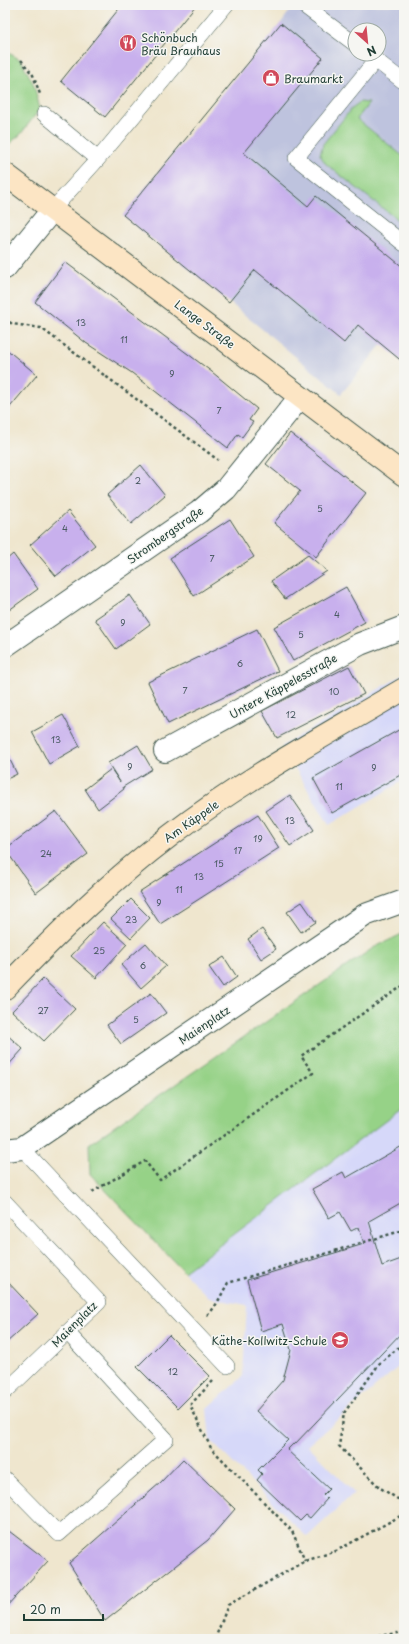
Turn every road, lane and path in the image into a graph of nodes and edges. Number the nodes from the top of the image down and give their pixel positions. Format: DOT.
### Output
graph roads {
  1 [pos="226,5"];
  2 [pos="303,5"];
  3 [pos="347,38"];
  4 [pos="21,60"];
  5 [pos="368,62"];
  6 [pos="378,62"];
  7 [pos="404,82"];
  8 [pos="44,114"];
  9 [pos="98,158"];
  10 [pos="5,174"];
  11 [pos="53,209"];
  12 [pos="404,244"];
  13 [pos="5,268"];
  14 [pos="5,318"];
  15 [pos="300,397"];
  16 [pos="200,445"];
  17 [pos="404,475"];
  18 [pos="404,627"];
  19 [pos="5,646"];
  20 [pos="404,689"];
  21 [pos="165,751"];
  22 [pos="404,901"];
  23 [pos="404,985"];
  24 [pos="5,988"];
  25 [pos="14,1149"];
  26 [pos="5,1202"];
  27 [pos="75,1203"];
  28 [pos="404,1230"];
  29 [pos="192,1329"];
  30 [pos="67,1332"];
  31 [pos="404,1343"];
  32 [pos="227,1366"];
  33 [pos="5,1392"];
  34 [pos="5,1479"];
  35 [pos="404,1503"];
  36 [pos="404,1514"];
  37 [pos="305,1561"];
  38 [pos="404,1632"];
  39 [pos="215,1639"];
  40 [pos="360,1639"];
  1 -- 9 [label="lane"];
  2 -- 3 [label="lane"];
  4 -- 8 [label="path"];
  5 -- 12 [label="lane"];
  6 -- 7 [label="lane"];
  8 -- 9 [label="lane"];
  9 -- 11 [label="lane"];
  10 -- 11 [label="street, Lange Straße"];
  11 -- 13 [label="street"];
  11 -- 15 [label="street, Lange Straße"];
  14 -- 16 [label="path"];
  15 -- 17 [label="street, Lange Straße"];
  15 -- 19 [label="street, Strombergstraße"];
  18 -- 21 [label="street, Untere Käppelesstraße"];
  20 -- 24 [label="street, Am Käppele"];
  22 -- 25 [label="street, Maienplatz"];
  23 -- 27 [label="path"];
  25 -- 27 [label="lane"];
  26 -- 30 [label="lane, Maienplatz"];
  27 -- 29 [label="lane"];
  28 -- 29 [label="path"];
  29 -- 32 [label="lane"];
  30 -- 33 [label="lane, Maienplatz"];
  30 -- 34 [label="lane"];
  31 -- 35 [label="path"];
  32 -- 37 [label="path"];
  36 -- 37 [label="path"];
  37 -- 39 [label="path"];
  38 -- 40 [label="path"];
}
